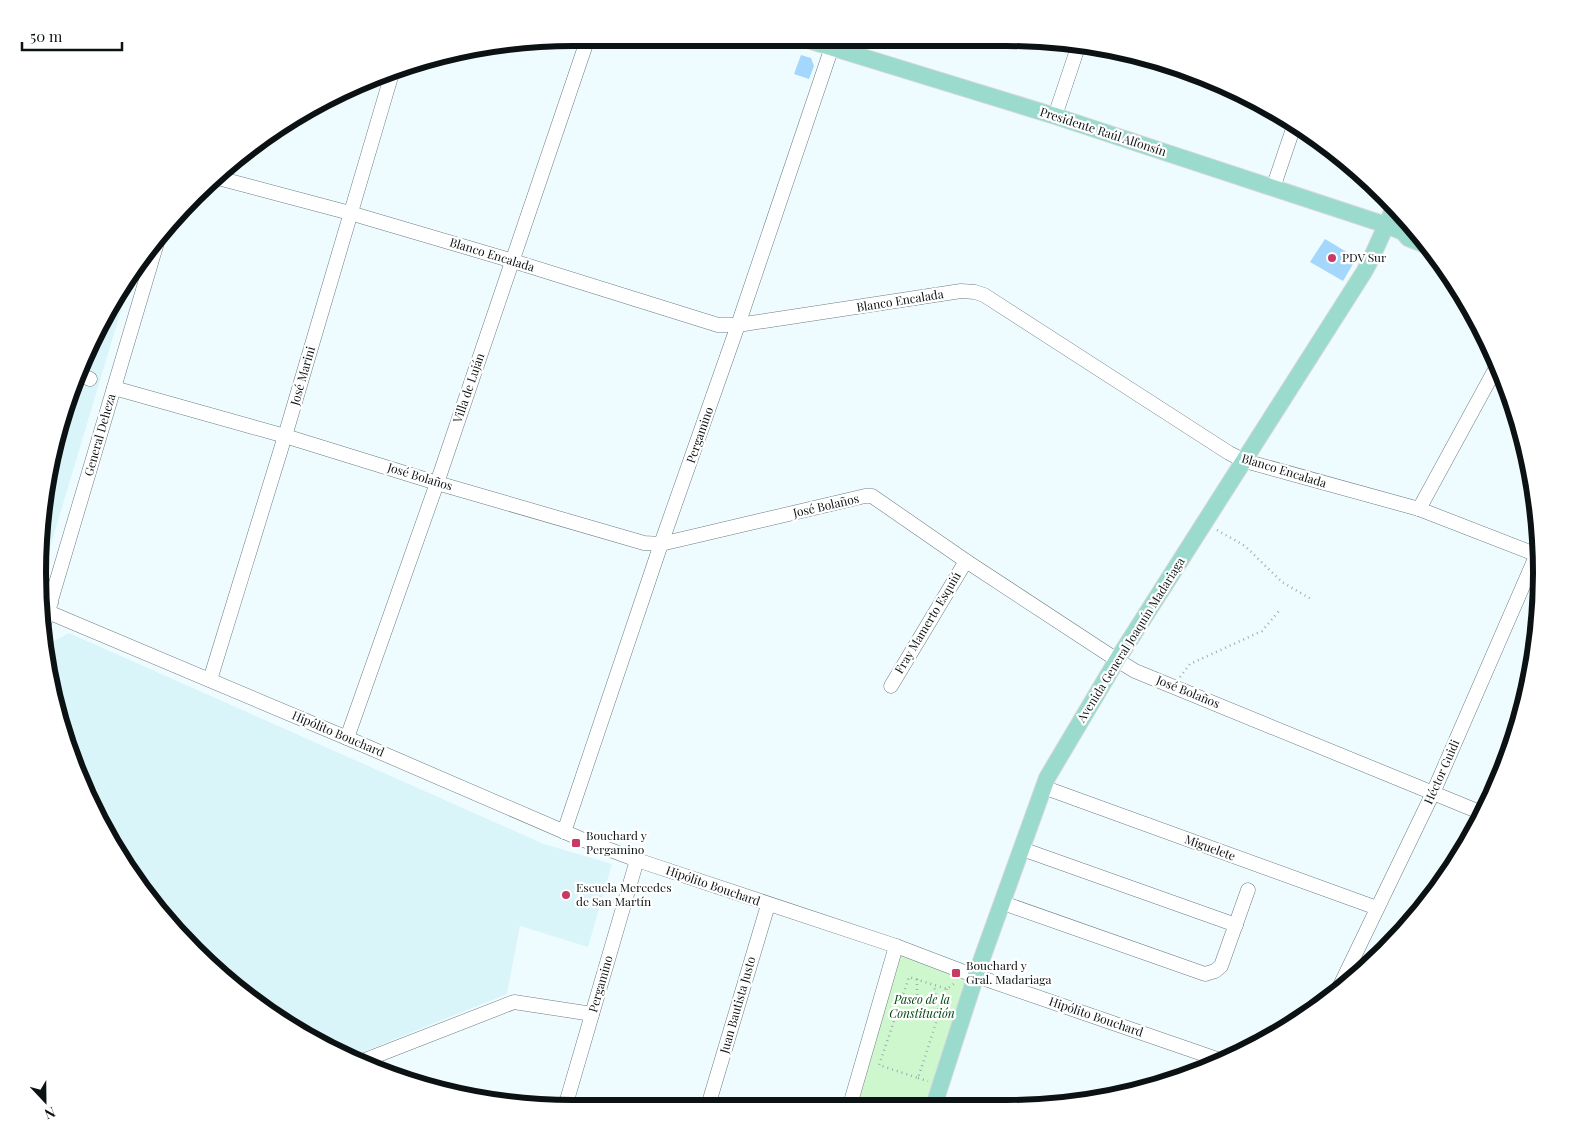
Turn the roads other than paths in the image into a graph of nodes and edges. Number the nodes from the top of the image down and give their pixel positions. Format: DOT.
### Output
graph roads {
  1 [pos="585,46"];
  2 [pos="833,46"];
  3 [pos="843,46"];
  4 [pos="1077,51"];
  5 [pos="390,79"];
  6 [pos="1055,116"];
  7 [pos="1292,131"];
  8 [pos="223,179"];
  9 [pos="1273,188"];
  10 [pos="350,213"];
  11 [pos="1391,214"];
  12 [pos="1386,225"];
  13 [pos="1405,229"];
  14 [pos="154,254"];
  15 [pos="513,261"];
  16 [pos="738,325"];
  17 [pos="1494,374"];
  18 [pos="114,388"];
  19 [pos="285,436"];
  20 [pos="1245,460"];
  21 [pos="437,483"];
  22 [pos="1420,509"];
  23 [pos="661,544"];
  24 [pos="1532,550"];
  25 [pos="966,561"];
  26 [pos="1533,566"];
  27 [pos="47,602"];
  28 [pos="47,605"];
  29 [pos="1117,660"];
  30 [pos="210,680"];
  31 [pos="891,686"];
  32 [pos="347,738"];
  33 [pos="1044,788"];
  34 [pos="1433,792"];
  35 [pos="1476,810"];
  36 [pos="564,832"];
  37 [pos="1022,849"];
  38 [pos="637,860"];
  39 [pos="1248,890"];
  40 [pos="1003,903"];
  41 [pos="768,905"];
  42 [pos="1377,908"];
  43 [pos="1236,925"];
  44 [pos="896,946"];
  45 [pos="972,974"];
  46 [pos="1344,976"];
  47 [pos="592,1014"];
  48 [pos="1213,1058"];
  49 [pos="368,1059"];
  50 [pos="567,1100"];
  51 [pos="710,1100"];
  52 [pos="851,1100"];
  53 [pos="935,1100"];
  1 -- 15 [label="street, Villa de Luján"];
  2 -- 16 [label="street, Pergamino"];
  3 -- 6 [label="main road, Presidente Raúl Alfonsín"];
  4 -- 6 [label="street"];
  5 -- 10 [label="street, José Marini"];
  6 -- 9 [label="main road, Presidente Raúl Alfonsín"];
  7 -- 9 [label="street"];
  8 -- 10 [label="street, Blanco Encalada"];
  9 -- 12 [label="main road, Presidente Raúl Alfonsín"];
  10 -- 15 [label="street, Blanco Encalada"];
  10 -- 19 [label="street, José Marini"];
  11 -- 12 [label="main road, Avenida General Joaquín Madariaga"];
  12 -- 13 [label="main road, Presidente Raúl Alfonsín"];
  12 -- 20 [label="main road, Avenida General Joaquín Madariaga"];
  14 -- 18 [label="street, General Deheza"];
  15 -- 16 [label="street, Blanco Encalada"];
  15 -- 21 [label="street, Villa de Luján"];
  16 -- 20 [label="street, Blanco Encalada"];
  16 -- 23 [label="street, Pergamino"];
  17 -- 22 [label="street"];
  18 -- 19 [label="street, José Bolaños"];
  18 -- 27 [label="street, General Deheza"];
  19 -- 21 [label="street, José Bolaños"];
  19 -- 30 [label="street, José Marini"];
  20 -- 22 [label="street, Blanco Encalada"];
  20 -- 29 [label="main road, Avenida General Joaquín Madariaga"];
  21 -- 23 [label="street, José Bolaños"];
  21 -- 32 [label="street, Villa de Luján"];
  22 -- 24 [label="street, Blanco Encalada"];
  23 -- 25 [label="street, José Bolaños"];
  23 -- 36 [label="street, Pergamino"];
  25 -- 29 [label="street, José Bolaños"];
  25 -- 31 [label="street, Fray Mamerto Esquiú"];
  26 -- 34 [label="street, Héctor Guidi"];
  28 -- 30 [label="street, Hipólito Bouchard"];
  29 -- 33 [label="main road, Avenida General Joaquín Madariaga"];
  29 -- 34 [label="street, José Bolaños"];
  30 -- 32 [label="street, Hipólito Bouchard"];
  32 -- 36 [label="street, Hipólito Bouchard"];
  33 -- 37 [label="main road, Avenida General Joaquín Madariaga"];
  33 -- 42 [label="street, Miguelete"];
  34 -- 35 [label="street, José Bolaños"];
  34 -- 42 [label="street, Héctor Guidi"];
  36 -- 38 [label="street, Hipólito Bouchard"];
  37 -- 40 [label="main road, Avenida General Joaquín Madariaga"];
  37 -- 43 [label="street"];
  38 -- 41 [label="street, Hipólito Bouchard"];
  38 -- 47 [label="street, Pergamino"];
  39 -- 43 [label="street"];
  40 -- 43 [label="street"];
  40 -- 45 [label="main road, Avenida General Joaquín Madariaga"];
  41 -- 44 [label="street, Hipólito Bouchard"];
  41 -- 51 [label="street, Juan Bautista Justo"];
  42 -- 46 [label="street, Héctor Guidi"];
  44 -- 45 [label="street, Hipólito Bouchard"];
  44 -- 52 [label="street"];
  45 -- 48 [label="street, Hipólito Bouchard"];
  45 -- 53 [label="main road, Avenida General Joaquín Madariaga"];
  47 -- 49 [label="street"];
  47 -- 50 [label="street, Pergamino"];
}
